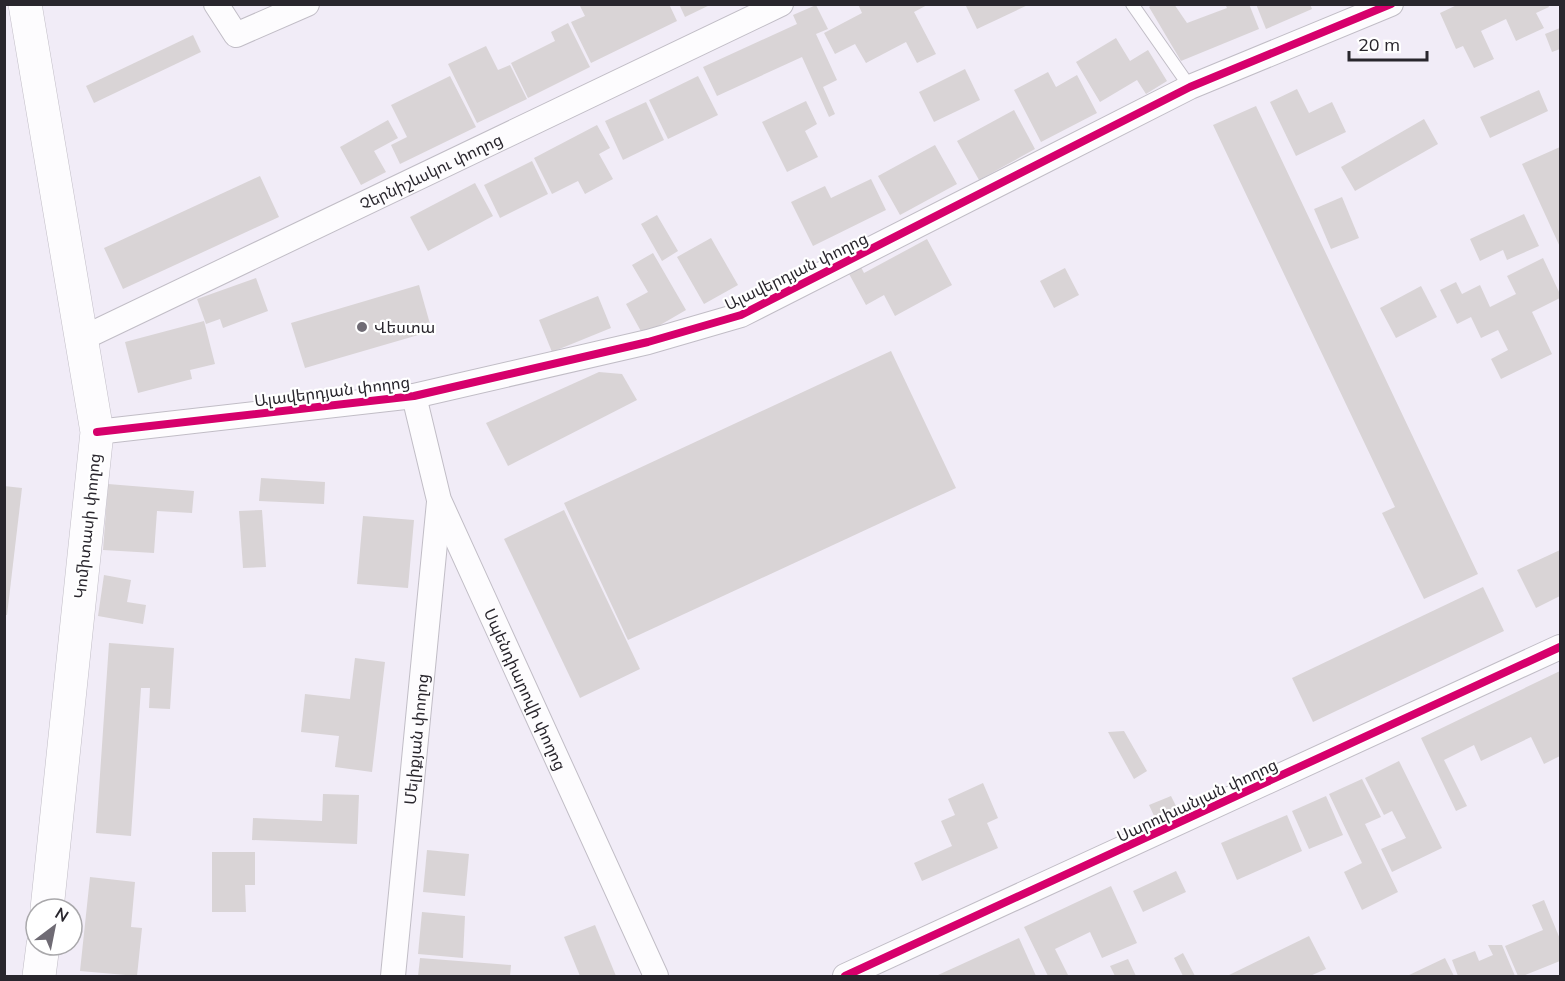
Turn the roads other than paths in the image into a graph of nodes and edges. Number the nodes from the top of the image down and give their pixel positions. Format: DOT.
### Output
graph roads {
  1 [pos="25,4"];
  2 [pos="216,4"];
  3 [pos="307,4"];
  4 [pos="781,4"];
  5 [pos="1132,4"];
  6 [pos="1390,4"];
  7 [pos="1190,87"];
  8 [pos="81,339"];
  9 [pos="414,396"];
  10 [pos="97,432"];
  11 [pos="439,500"];
  12 [pos="1560,647"];
  13 [pos="47,897"];
  14 [pos="41,957"];
  15 [pos="39,976"];
  16 [pos="393,976"];
  17 [pos="656,976"];
  18 [pos="845,976"];
  1 -- 8 [label="main road, Կոմիտասի փողոց"];
  2 -- 3 [label="street"];
  4 -- 8 [label="street, Չերնիշևսկու փողոց"];
  5 -- 7 [label="lane"];
  6 -- 7 [label="street, Ալավերդյան փողոց"];
  7 -- 9 [label="street, Ալավերդյան փողոց"];
  8 -- 10 [label="main road, Կոմիտասի փողոց"];
  9 -- 10 [label="street, Ալավերդյան փողոց"];
  9 -- 11 [label="street, Սպենդիարովի փողոց"];
  10 -- 13 [label="main road, Կոմիտասի փողոց"];
  11 -- 16 [label="street, Մելիքյան փողոց"];
  11 -- 17 [label="street, Սպենդիարովի փողոց"];
  12 -- 18 [label="street, Սարուխանյան փողոց"];
  14 -- 15 [label="main road"];
}
